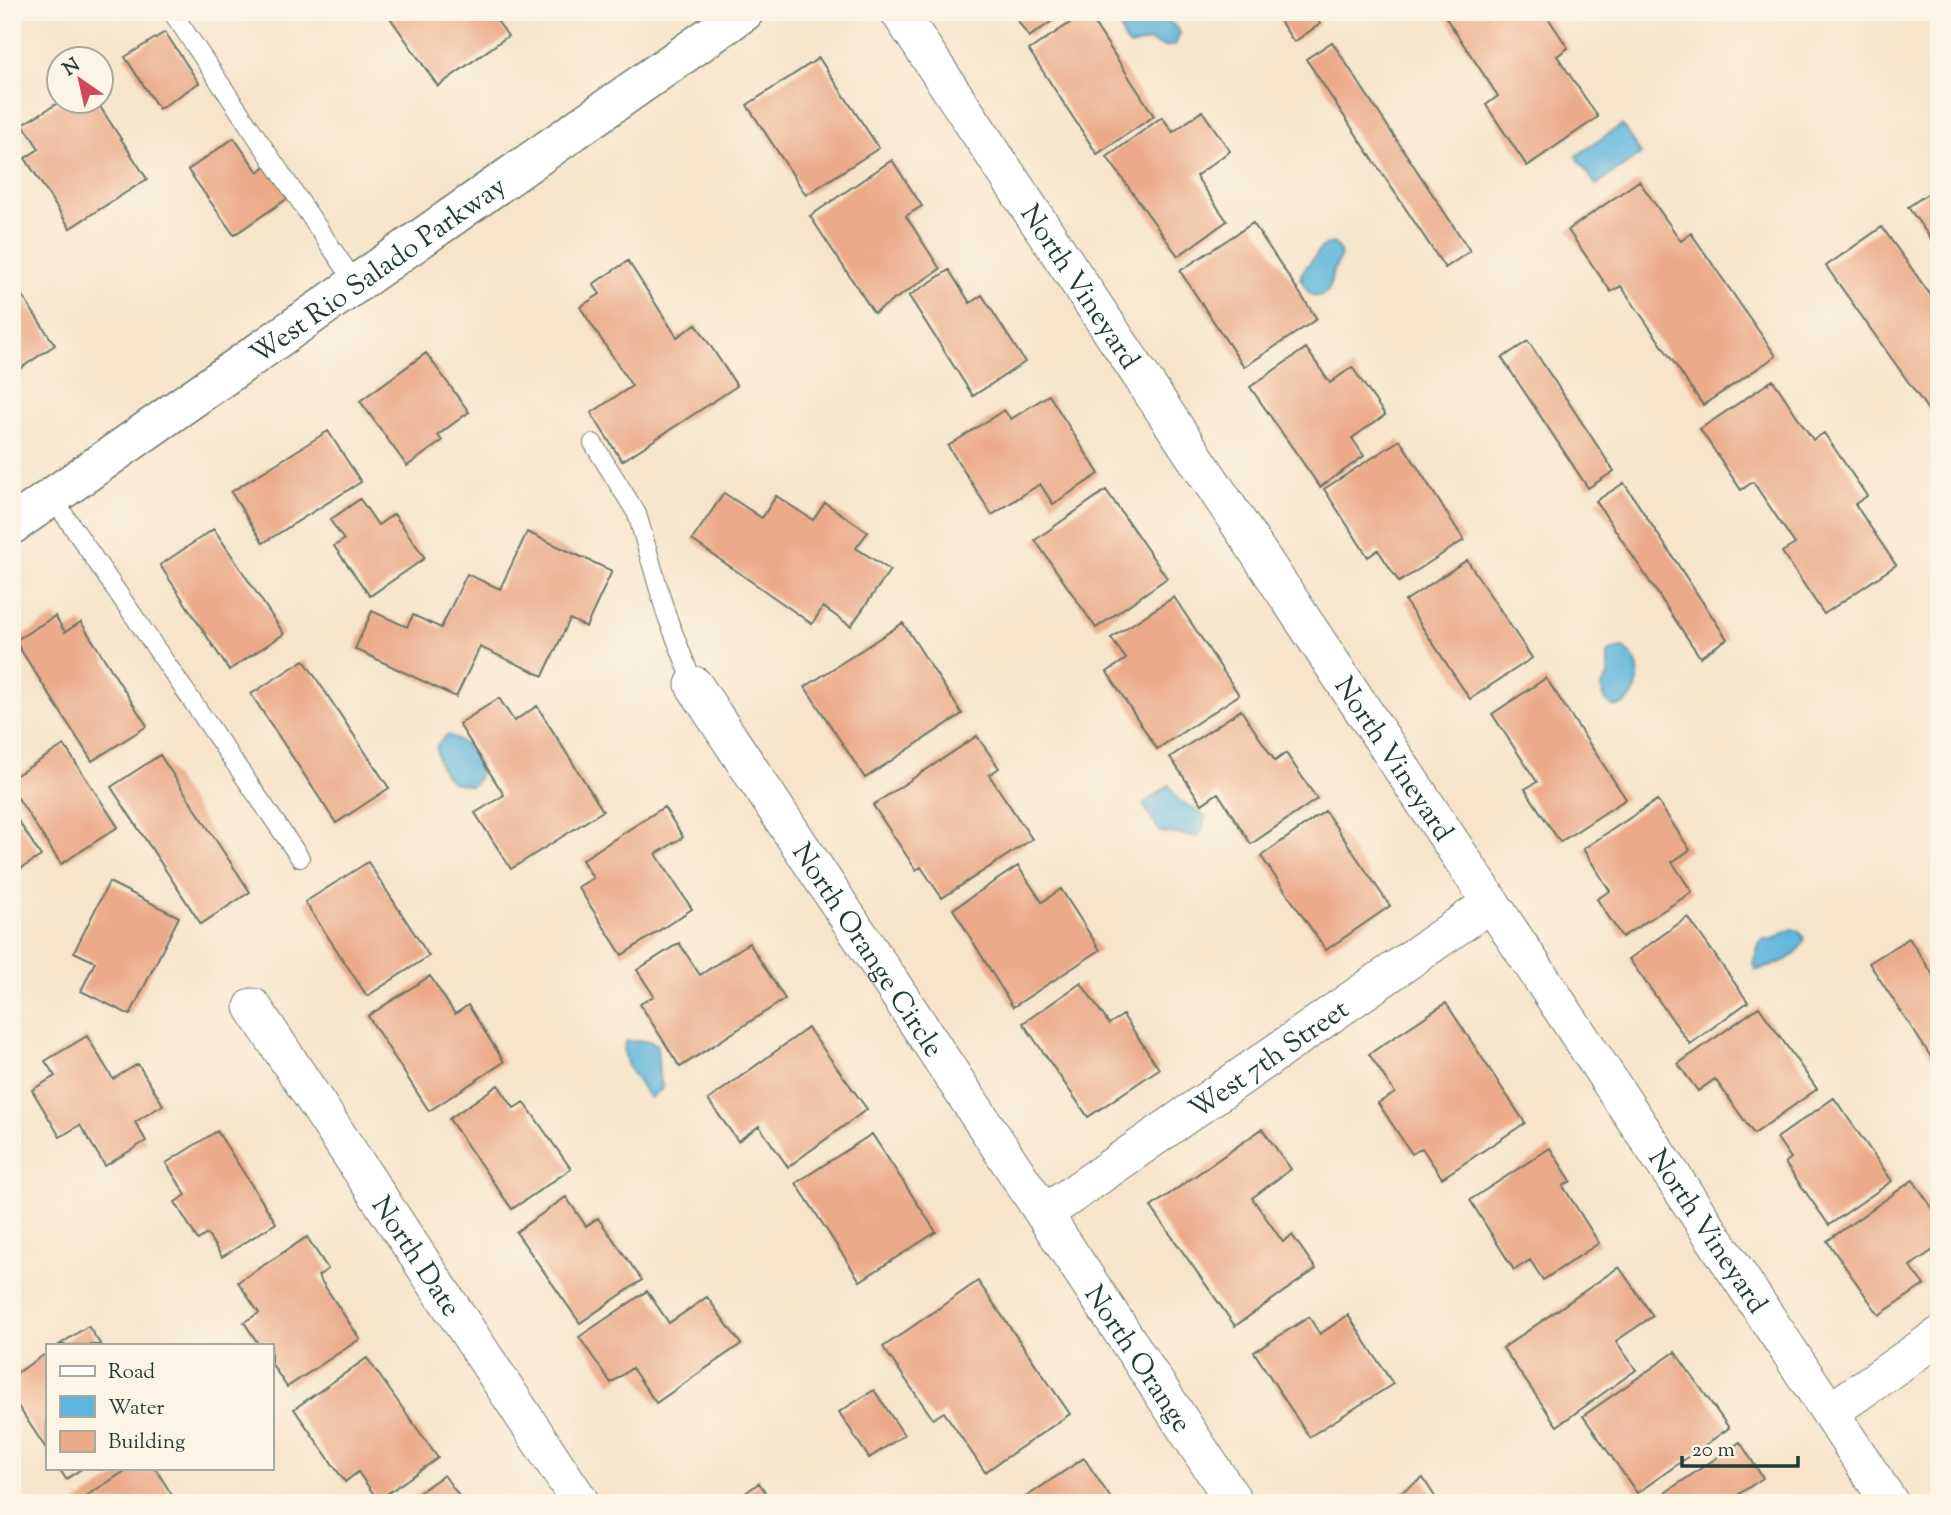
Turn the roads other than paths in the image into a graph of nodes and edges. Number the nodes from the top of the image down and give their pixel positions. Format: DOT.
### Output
graph roads {
  1 [pos="173,12"];
  2 [pos="744,12"];
  3 [pos="900,12"];
  4 [pos="356,284"];
  5 [pos="593,443"];
  6 [pos="52,497"];
  7 [pos="12,525"];
  8 [pos="694,685"];
  9 [pos="300,858"];
  10 [pos="1492,903"];
  11 [pos="253,1007"];
  12 [pos="1044,1214"];
  13 [pos="1939,1336"];
  14 [pos="1830,1412"];
  15 [pos="582,1503"];
  16 [pos="1235,1503"];
  17 [pos="1890,1503"];
  1 -- 4 [label="lane"];
  2 -- 4 [label="main road, West Rio Salado Parkway"];
  3 -- 10 [label="street, North Vineyard"];
  4 -- 6 [label="main road, West Rio Salado Parkway"];
  5 -- 8 [label="lane"];
  6 -- 7 [label="main road, West Rio Salado Parkway"];
  6 -- 9 [label="lane"];
  8 -- 12 [label="street, North Orange Circle"];
  10 -- 12 [label="street, West 7th Street"];
  10 -- 14 [label="street, North Vineyard"];
  11 -- 15 [label="street, North Date"];
  12 -- 16 [label="street, North Orange"];
  13 -- 14 [label="street"];
  14 -- 17 [label="street, North Vineyard"];
}
